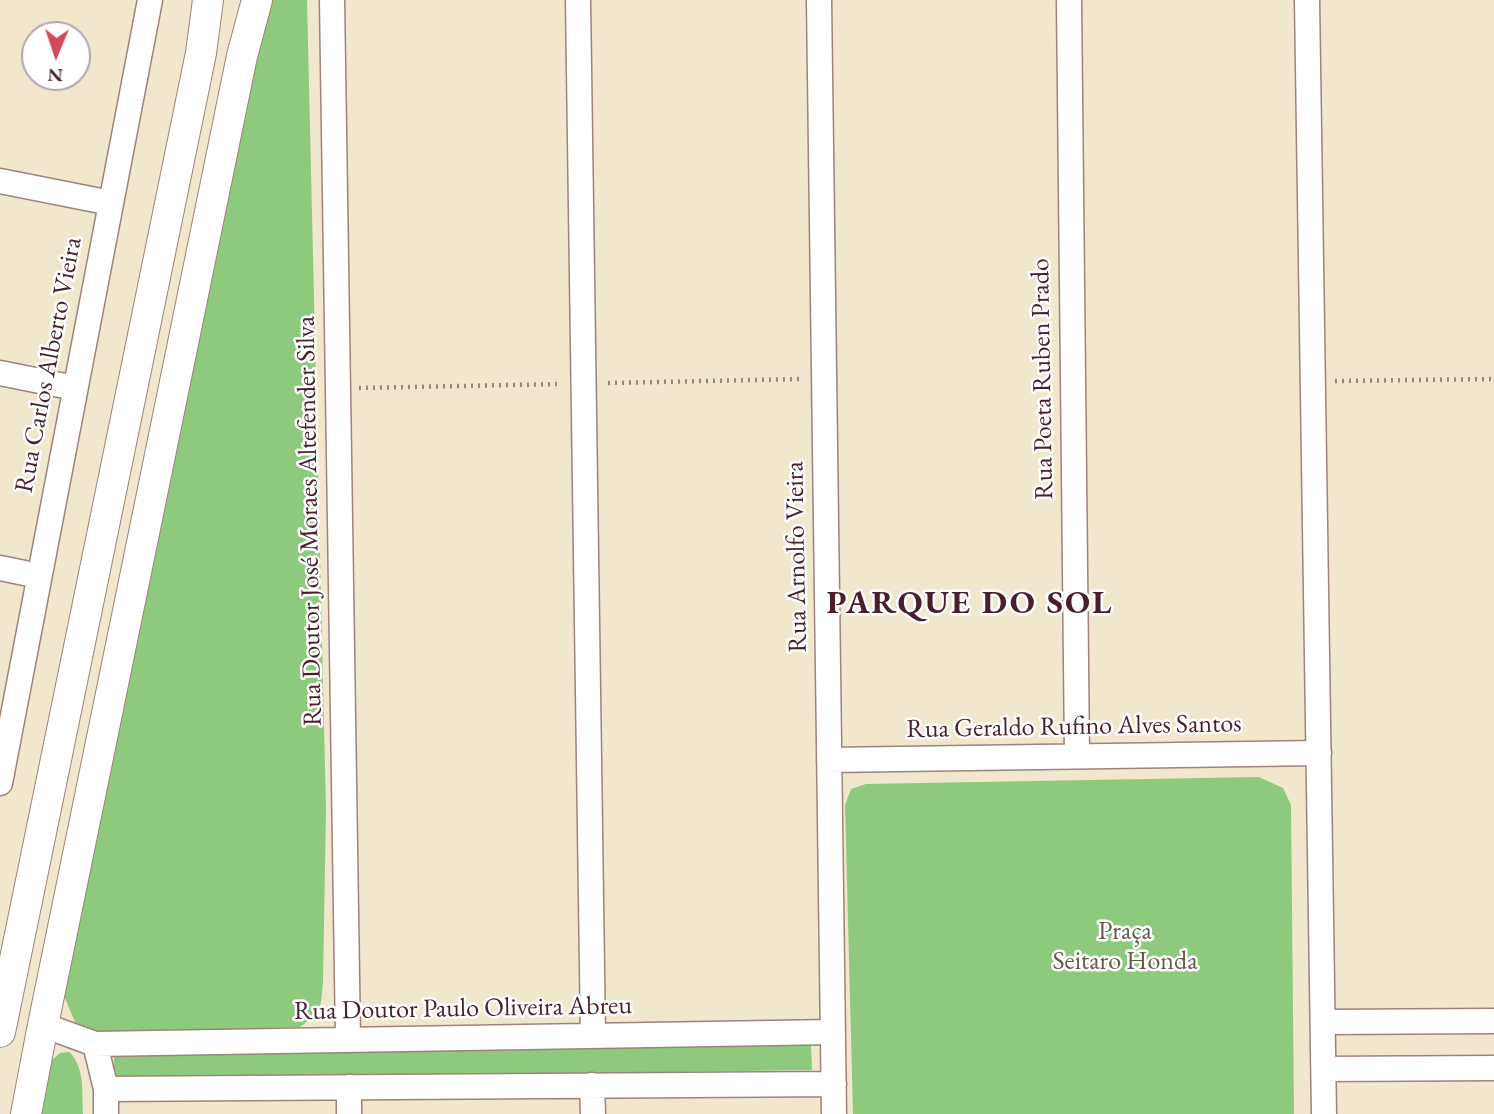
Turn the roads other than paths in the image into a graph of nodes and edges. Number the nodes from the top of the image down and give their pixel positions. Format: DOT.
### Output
graph roads {
  1 [pos="150,0"];
  2 [pos="208,0"];
  3 [pos="257,0"];
  4 [pos="332,0"];
  5 [pos="578,0"];
  6 [pos="818,0"];
  7 [pos="1069,0"];
  8 [pos="1307,0"];
  9 [pos="0,181"];
  10 [pos="111,203"];
  11 [pos="0,373"];
  12 [pos="75,388"];
  13 [pos="0,568"];
  14 [pos="40,576"];
  15 [pos="1319,753"];
  16 [pos="2,756"];
  17 [pos="1077,756"];
  18 [pos="830,760"];
  19 [pos="0,783"];
  20 [pos="8,950"];
  21 [pos="3,1000"];
  22 [pos="1494,1021"];
  23 [pos="1323,1022"];
  24 [pos="43,1025"];
  25 [pos="0,1032"];
  26 [pos="833,1032"];
  27 [pos="593,1036"];
  28 [pos="348,1040"];
  29 [pos="95,1044"];
  30 [pos="1494,1068"];
  31 [pos="1324,1069"];
  32 [pos="834,1084"];
  33 [pos="592,1086"];
  34 [pos="349,1087"];
  35 [pos="106,1089"];
  36 [pos="26,1114"];
  37 [pos="106,1114"];
  38 [pos="349,1114"];
  39 [pos="593,1114"];
  40 [pos="834,1114"];
  41 [pos="1324,1114"];
  1 -- 10 [label="street, Rua Carlos Alberto Vieira"];
  2 -- 20 [label="street"];
  3 -- 24 [label="street"];
  4 -- 28 [label="street, Rua Doutor José Moraes Altefender Silva"];
  5 -- 27 [label="street"];
  6 -- 18 [label="street, Rua Arnolfo Vieira"];
  7 -- 17 [label="street, Rua Poeta Ruben Prado"];
  8 -- 15 [label="street"];
  9 -- 10 [label="street"];
  10 -- 12 [label="street, Rua Carlos Alberto Vieira"];
  11 -- 12 [label="street"];
  12 -- 14 [label="street, Rua Carlos Alberto Vieira"];
  13 -- 14 [label="street"];
  14 -- 16 [label="street, Rua Carlos Alberto Vieira"];
  15 -- 17 [label="street, Rua Geraldo Rufino Alves Santos"];
  15 -- 23 [label="street"];
  16 -- 19 [label="street, Rua Carlos Alberto Vieira"];
  17 -- 18 [label="street, Rua Geraldo Rufino Alves Santos"];
  18 -- 26 [label="street, Rua Arnolfo Vieira"];
  20 -- 21 [label="street"];
  21 -- 25 [label="street"];
  22 -- 23 [label="street"];
  23 -- 31 [label="street"];
  24 -- 29 [label="street"];
  24 -- 36 [label="street"];
  26 -- 27 [label="street, Rua Doutor Paulo Oliveira Abreu"];
  26 -- 32 [label="street, Rua Arnolfo Vieira"];
  27 -- 28 [label="street, Rua Doutor Paulo Oliveira Abreu"];
  28 -- 29 [label="street, Rua Doutor Paulo Oliveira Abreu"];
  29 -- 35 [label="street"];
  30 -- 31 [label="street"];
  31 -- 41 [label="street"];
  32 -- 33 [label="street"];
  32 -- 40 [label="street, Rua Arnolfo Vieira"];
  33 -- 34 [label="street"];
  33 -- 39 [label="street"];
  34 -- 35 [label="street"];
  34 -- 38 [label="street"];
  35 -- 37 [label="street"];
}
